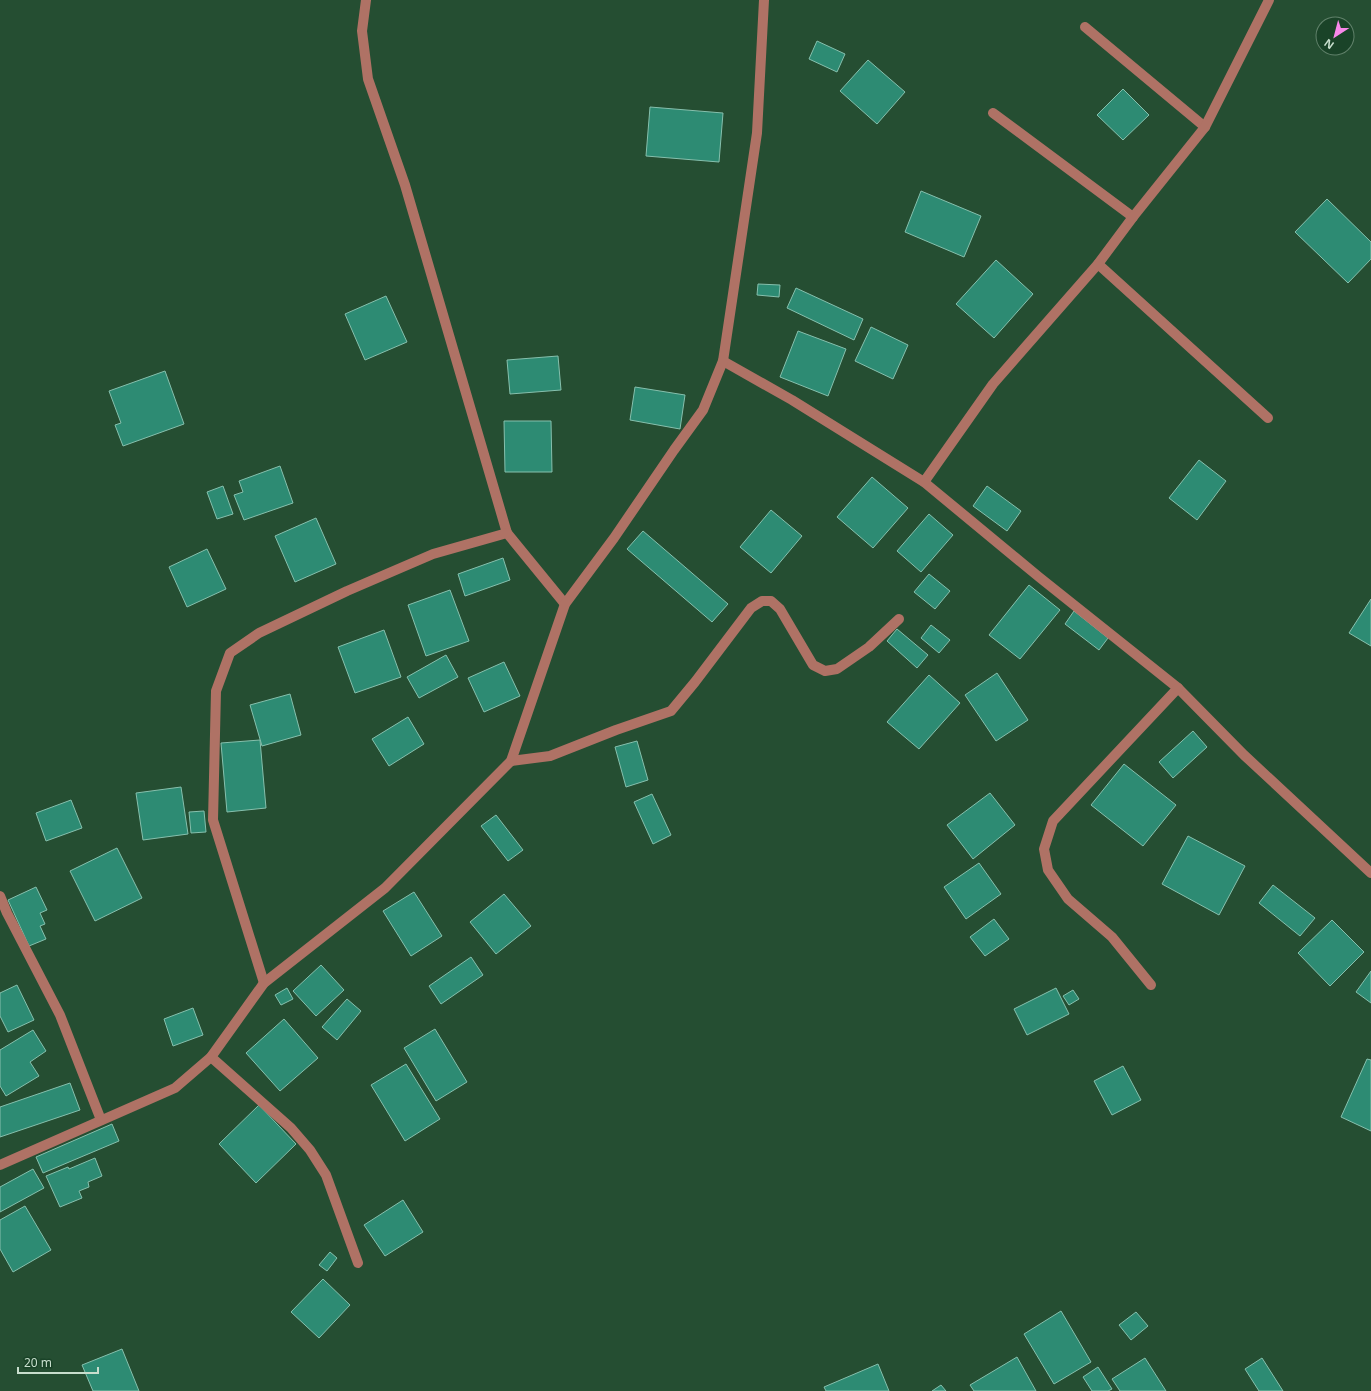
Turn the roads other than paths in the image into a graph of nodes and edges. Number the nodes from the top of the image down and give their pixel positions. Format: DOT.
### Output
graph roads {
  1 [pos="366,0"];
  2 [pos="764,0"];
  3 [pos="1269,0"];
  4 [pos="1085,27"];
  5 [pos="993,113"];
  6 [pos="1205,127"];
  7 [pos="1133,217"];
  8 [pos="1098,264"];
  9 [pos="723,361"];
  10 [pos="1268,418"];
  11 [pos="924,482"];
  12 [pos="507,532"];
  13 [pos="565,604"];
  14 [pos="899,619"];
  15 [pos="1178,688"];
  16 [pos="511,762"];
  17 [pos="1371,873"];
  18 [pos="0,896"];
  19 [pos="264,983"];
  20 [pos="1151,985"];
  21 [pos="211,1057"];
  22 [pos="101,1120"];
  23 [pos="0,1165"];
  24 [pos="358,1263"];
  1 -- 12 [label="street"];
  2 -- 9 [label="street"];
  3 -- 6 [label="street"];
  4 -- 6 [label="street"];
  5 -- 7 [label="street"];
  6 -- 7 [label="street"];
  7 -- 8 [label="street"];
  8 -- 10 [label="street"];
  8 -- 11 [label="street"];
  9 -- 11 [label="street"];
  9 -- 13 [label="street"];
  11 -- 15 [label="street"];
  12 -- 13 [label="street"];
  12 -- 19 [label="street"];
  13 -- 16 [label="street"];
  14 -- 16 [label="street"];
  15 -- 17 [label="street"];
  15 -- 20 [label="street"];
  16 -- 19 [label="street"];
  18 -- 22 [label="street"];
  19 -- 21 [label="street"];
  21 -- 22 [label="street"];
  21 -- 24 [label="street"];
  22 -- 23 [label="street"];
}
